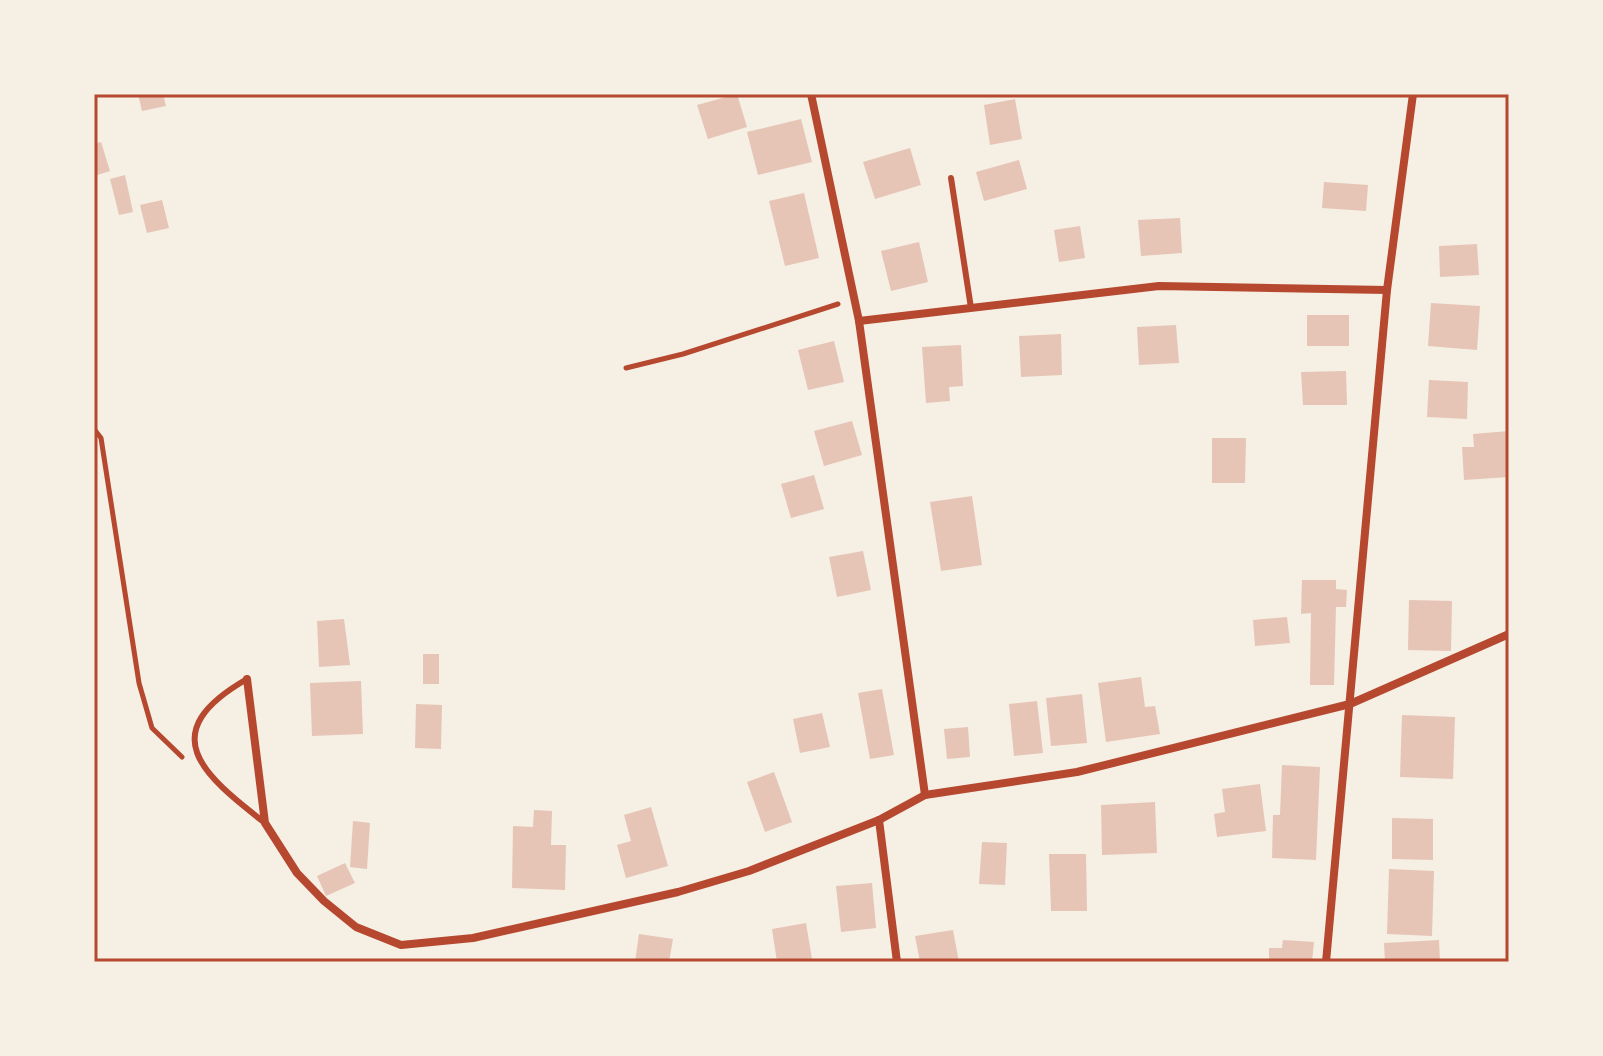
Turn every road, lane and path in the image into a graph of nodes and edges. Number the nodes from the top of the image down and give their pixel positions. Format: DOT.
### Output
graph roads {
  1 [pos="811,94"];
  2 [pos="1413,94"];
  3 [pos="951,178"];
  4 [pos="1387,290"];
  5 [pos="854,298"];
  6 [pos="971,308"];
  7 [pos="859,321"];
  8 [pos="626,368"];
  9 [pos="94,429"];
  10 [pos="1509,634"];
  11 [pos="247,679"];
  12 [pos="1350,704"];
  13 [pos="212,779"];
  14 [pos="925,795"];
  15 [pos="879,820"];
  16 [pos="265,823"];
  17 [pos="897,962"];
  18 [pos="1326,962"];
  1 -- 5 [label="street"];
  2 -- 4 [label="street"];
  3 -- 6 [label="lane"];
  4 -- 6 [label="street"];
  4 -- 12 [label="street"];
  5 -- 7 [label="street"];
  5 -- 8 [label="path"];
  6 -- 7 [label="street"];
  7 -- 14 [label="street"];
  9 -- 13 [label="path"];
  10 -- 12 [label="street"];
  11 -- 13 [label="lane"];
  11 -- 16 [label="street"];
  12 -- 14 [label="street"];
  12 -- 18 [label="street"];
  13 -- 16 [label="lane"];
  14 -- 15 [label="street"];
  15 -- 16 [label="street"];
  15 -- 17 [label="street"];
}
